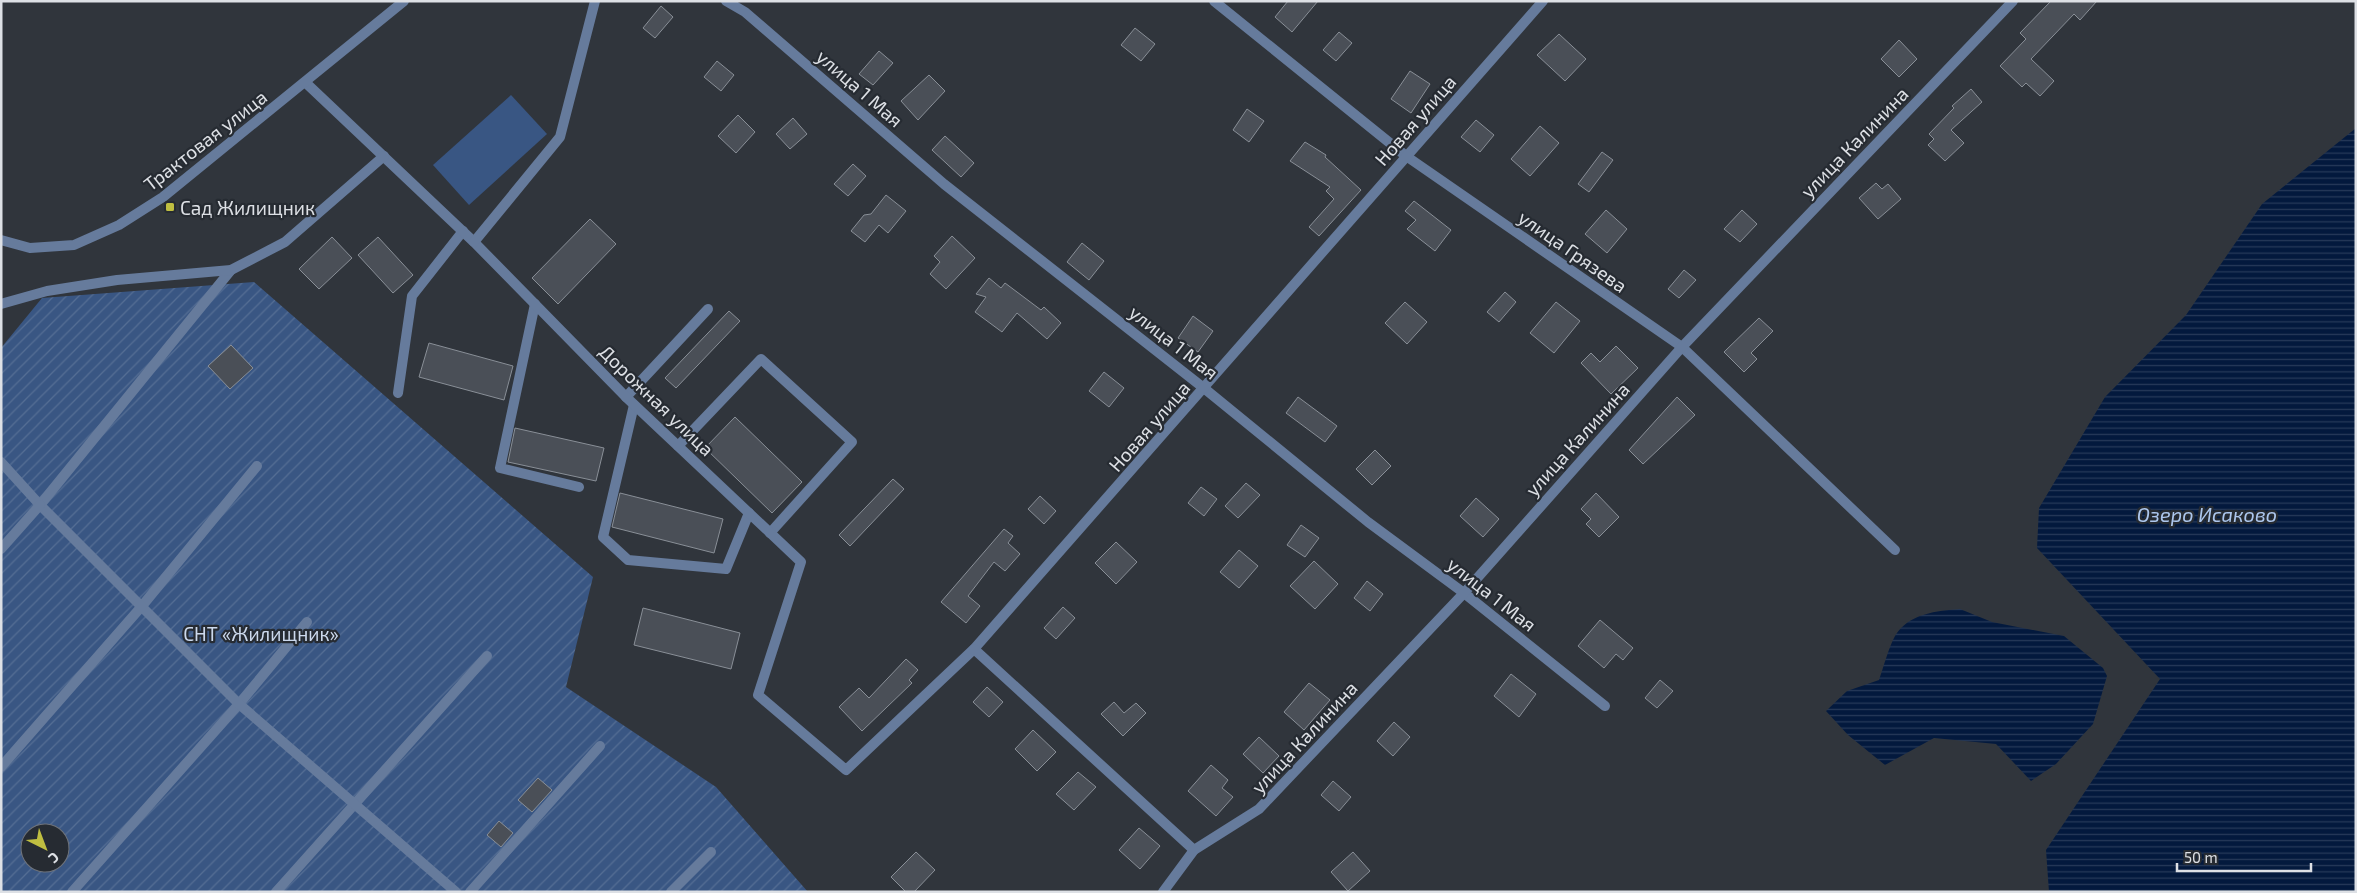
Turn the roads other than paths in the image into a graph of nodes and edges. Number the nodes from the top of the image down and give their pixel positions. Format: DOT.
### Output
graph roads {
  1 [pos="404,1"];
  2 [pos="596,1"];
  3 [pos="726,1"];
  4 [pos="1214,1"];
  5 [pos="1543,1"];
  6 [pos="2013,1"];
  7 [pos="306,83"];
  8 [pos="384,156"];
  9 [pos="1406,156"];
  10 [pos="463,231"];
  11 [pos="1,240"];
  12 [pos="474,242"];
  13 [pos="231,270"];
  14 [pos="1,304"];
  15 [pos="535,304"];
  16 [pos="708,309"];
  17 [pos="1682,348"];
  18 [pos="1205,389"];
  19 [pos="398,393"];
  20 [pos="626,397"];
  21 [pos="634,405"];
  22 [pos="678,446"];
  23 [pos="1,462"];
  24 [pos="257,466"];
  25 [pos="579,487"];
  26 [pos="40,505"];
  27 [pos="749,513"];
  28 [pos="770,533"];
  29 [pos="1,550"];
  30 [pos="1895,550"];
  31 [pos="1464,593"];
  32 [pos="142,606"];
  33 [pos="307,622"];
  34 [pos="974,648"];
  35 [pos="487,656"];
  36 [pos="239,704"];
  37 [pos="1605,706"];
  38 [pos="600,746"];
  39 [pos="1,767"];
  40 [pos="846,770"];
  41 [pos="353,804"];
  42 [pos="1194,850"];
  43 [pos="711,852"];
  44 [pos="72,892"];
  45 [pos="276,892"];
  46 [pos="456,892"];
  47 [pos="470,892"];
  48 [pos="671,892"];
  49 [pos="1163,892"];
  1 -- 7 [label="street, Трактовая улица"];
  2 -- 12 [label="street"];
  3 -- 18 [label="street, улица 1 Мая"];
  4 -- 9 [label="street, улица Грязева"];
  5 -- 9 [label="street, Новая улица"];
  6 -- 17 [label="street, улица Калинина"];
  7 -- 8 [label="street, Дорожная улица"];
  7 -- 11 [label="street, Трактовая улица"];
  8 -- 10 [label="street, Дорожная улица"];
  8 -- 13 [label="street"];
  9 -- 17 [label="street, улица Грязева"];
  9 -- 18 [label="street, Новая улица"];
  10 -- 12 [label="street, Дорожная улица"];
  10 -- 19 [label="street"];
  12 -- 15 [label="street, Дорожная улица"];
  13 -- 14 [label="street"];
  13 -- 26 [label="street"];
  15 -- 20 [label="street, Дорожная улица"];
  15 -- 25 [label="street"];
  16 -- 20 [label="street"];
  17 -- 30 [label="street, улица Грязева"];
  17 -- 31 [label="street, улица Калинина"];
  18 -- 31 [label="street, улица 1 Мая"];
  18 -- 34 [label="street, Новая улица"];
  20 -- 21 [label="street, Дорожная улица"];
  21 -- 22 [label="street, Дорожная улица"];
  21 -- 27 [label="street"];
  22 -- 27 [label="street, Дорожная улица"];
  22 -- 28 [label="street"];
  23 -- 26 [label="street"];
  24 -- 32 [label="street"];
  26 -- 29 [label="street"];
  26 -- 32 [label="street"];
  27 -- 28 [label="street, Дорожная улица"];
  28 -- 40 [label="street, Дорожная улица"];
  31 -- 37 [label="street, улица 1 Мая"];
  31 -- 42 [label="street, улица Калинина"];
  32 -- 36 [label="street"];
  32 -- 39 [label="street"];
  33 -- 36 [label="street"];
  34 -- 40 [label="street, Новая улица"];
  34 -- 42 [label="street"];
  35 -- 41 [label="street"];
  36 -- 41 [label="street"];
  36 -- 44 [label="street"];
  38 -- 47 [label="street"];
  41 -- 45 [label="street"];
  41 -- 46 [label="street"];
  42 -- 49 [label="street, улица Калинина"];
  43 -- 48 [label="street"];
}
